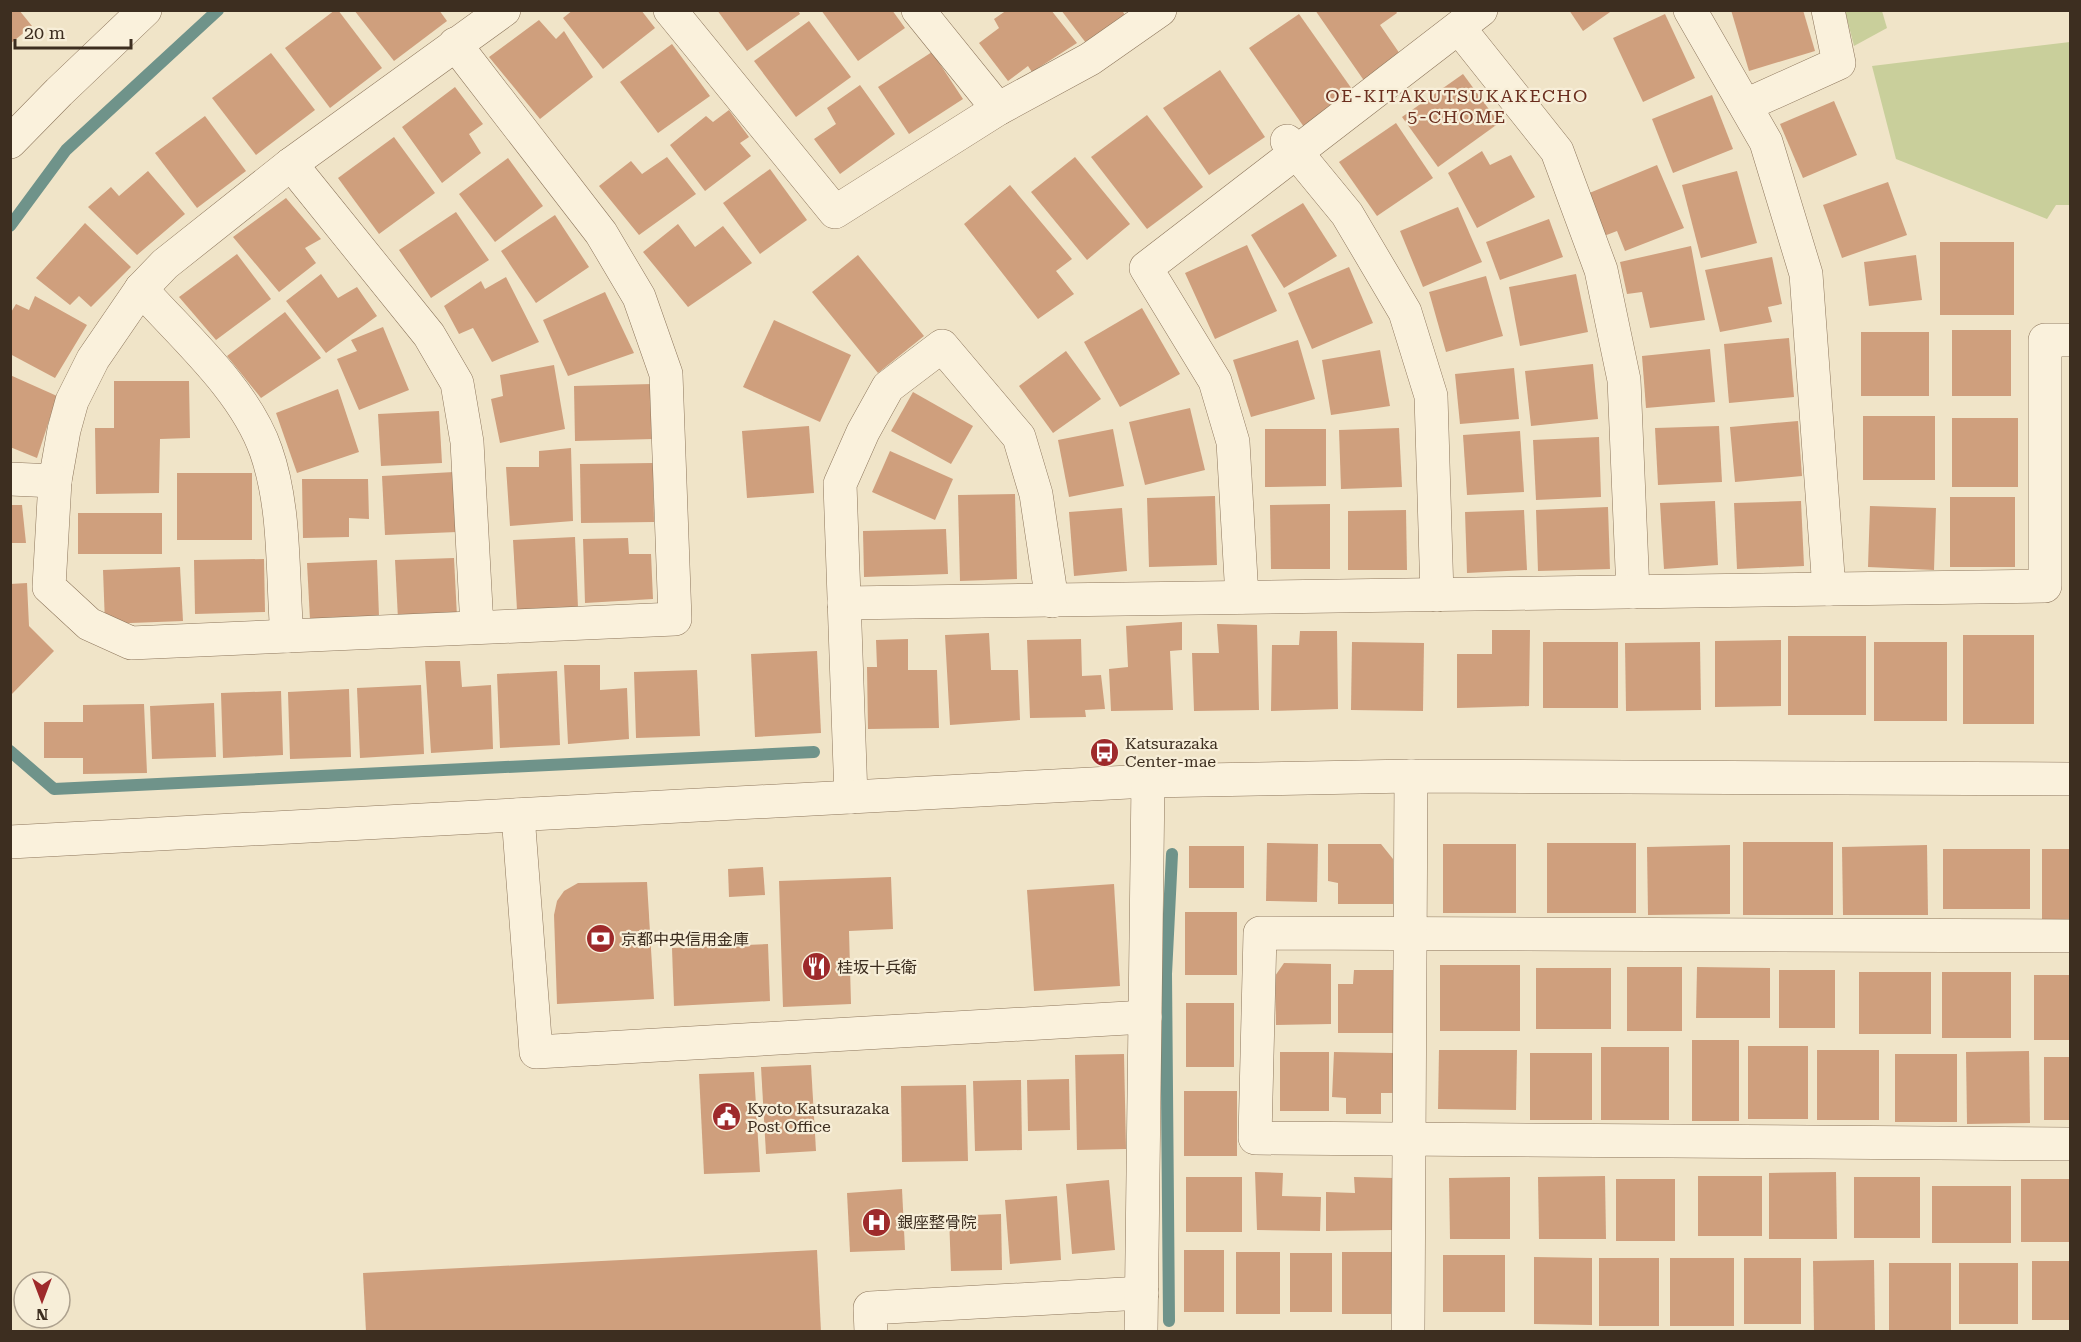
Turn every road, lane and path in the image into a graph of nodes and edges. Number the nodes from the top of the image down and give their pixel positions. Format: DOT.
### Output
graph roads {
  1 [pos="145,10"];
  2 [pos="504,10"];
  3 [pos="670,10"];
  4 [pos="918,10"];
  5 [pos="1160,10"];
  6 [pos="1690,10"];
  7 [pos="1828,10"];
  8 [pos="1470,19"];
  9 [pos="455,44"];
  10 [pos="1746,105"];
  11 [pos="998,109"];
  12 [pos="10,142"];
  13 [pos="1292,147"];
  14 [pos="291,164"];
  15 [pos="141,289"];
  16 [pos="2070,340"];
  17 [pos="10,479"];
  18 [pos="55,481"];
  19 [pos="1829,589"];
  20 [pos="1633,592"];
  21 [pos="1437,595"];
  22 [pos="1242,597"];
  23 [pos="1052,601"];
  24 [pos="844,603"];
  25 [pos="477,627"];
  26 [pos="287,636"];
  27 [pos="1411,776"];
  28 [pos="2070,779"];
  29 [pos="1148,781"];
  30 [pos="851,797"];
  31 [pos="518,815"];
  32 [pos="10,842"];
  33 [pos="1410,933"];
  34 [pos="2070,936"];
  35 [pos="1145,1017"];
  36 [pos="1409,1139"];
  37 [pos="2070,1143"];
  38 [pos="1142,1293"];
  39 [pos="871,1332"];
  40 [pos="1141,1332"];
  41 [pos="1408,1332"];
  1 -- 12 [label="street"];
  2 -- 9 [label="street"];
  3 -- 11 [label="street"];
  4 -- 11 [label="street"];
  5 -- 11 [label="street"];
  6 -- 10 [label="street"];
  7 -- 10 [label="street"];
  8 -- 13 [label="street"];
  8 -- 20 [label="street"];
  9 -- 14 [label="street"];
  9 -- 25 [label="street"];
  10 -- 19 [label="street"];
  13 -- 21 [label="street"];
  13 -- 22 [label="street"];
  14 -- 15 [label="street"];
  14 -- 25 [label="street"];
  15 -- 18 [label="street"];
  15 -- 26 [label="street"];
  16 -- 19 [label="street"];
  17 -- 18 [label="street"];
  18 -- 26 [label="street"];
  19 -- 20 [label="street"];
  20 -- 21 [label="street"];
  21 -- 22 [label="street"];
  22 -- 23 [label="street"];
  23 -- 24 [label="street"];
  23 -- 24 [label="street"];
  24 -- 30 [label="street"];
  25 -- 26 [label="street"];
  27 -- 28 [label="street"];
  27 -- 29 [label="street"];
  27 -- 33 [label="street"];
  29 -- 30 [label="street"];
  29 -- 35 [label="street"];
  30 -- 31 [label="street"];
  31 -- 32 [label="street"];
  31 -- 35 [label="street"];
  33 -- 34 [label="street"];
  33 -- 36 [label="street"];
  33 -- 36 [label="street"];
  35 -- 38 [label="street"];
  36 -- 37 [label="street"];
  36 -- 41 [label="street"];
  38 -- 39 [label="street"];
  38 -- 40 [label="street"];
}
